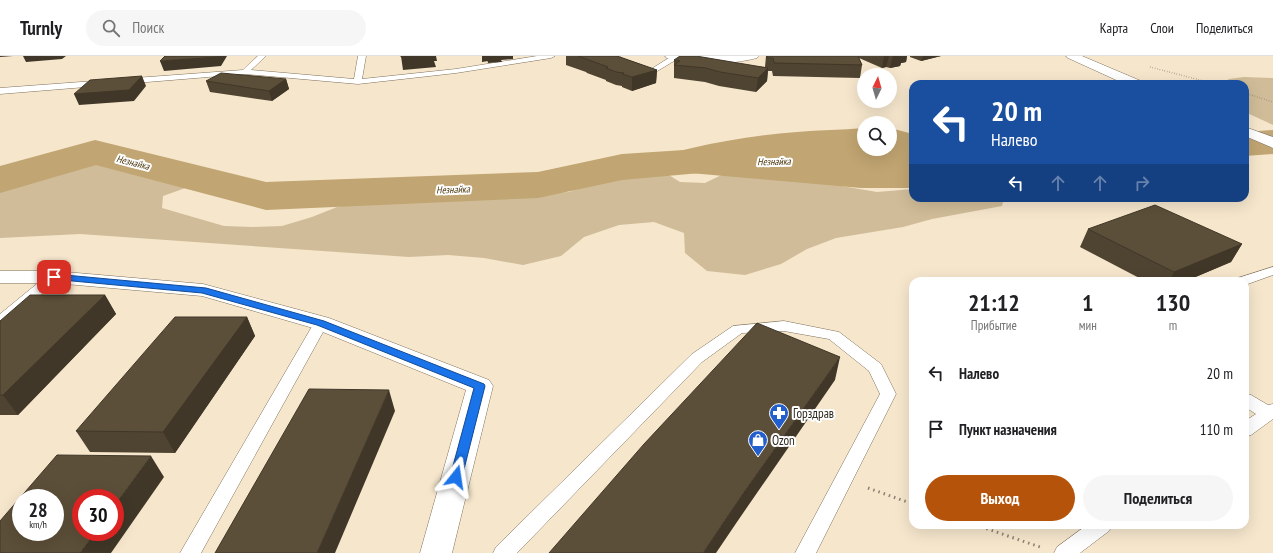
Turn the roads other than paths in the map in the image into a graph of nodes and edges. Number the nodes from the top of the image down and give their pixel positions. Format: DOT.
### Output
graph roads {
  1 [pos="262,56"];
  2 [pos="362,56"];
  3 [pos="551,56"];
  4 [pos="617,56"];
  5 [pos="1072,56"];
  6 [pos="673,57"];
  7 [pos="696,58"];
  8 [pos="748,60"];
  9 [pos="713,67"];
  10 [pos="245,72"];
  11 [pos="1127,80"];
  12 [pos="358,82"];
  13 [pos="0,91"];
  14 [pos="1249,133"];
  15 [pos="1273,143"];
  16 [pos="1273,271"];
  17 [pos="0,277"];
  18 [pos="54,277"];
  19 [pos="1249,279"];
  20 [pos="0,321"];
  21 [pos="321,323"];
  22 [pos="1249,401"];
  23 [pos="1271,412"];
  24 [pos="1249,427"];
  25 [pos="1097,529"];
  26 [pos="190,553"];
  27 [pos="436,553"];
  28 [pos="503,553"];
  29 [pos="805,553"];
  30 [pos="1064,553"];
  1 -- 10 [label="lane"];
  2 -- 12 [label="lane"];
  3 -- 12 [label="lane"];
  4 -- 6 [label="lane"];
  5 -- 11 [label="street"];
  6 -- 7 [label="street"];
  7 -- 8 [label="street"];
  7 -- 9 [label="lane"];
  10 -- 12 [label="lane"];
  10 -- 13 [label="lane"];
  14 -- 15 [label="street"];
  16 -- 19 [label="lane"];
  17 -- 18 [label="street"];
  18 -- 20 [label="lane"];
  18 -- 21 [label="street"];
  21 -- 26 [label="lane"];
  21 -- 27 [label="street"];
  22 -- 23 [label="lane"];
  23 -- 24 [label="lane"];
  25 -- 30 [label="lane"];
  28 -- 29 [label="lane"];
}
